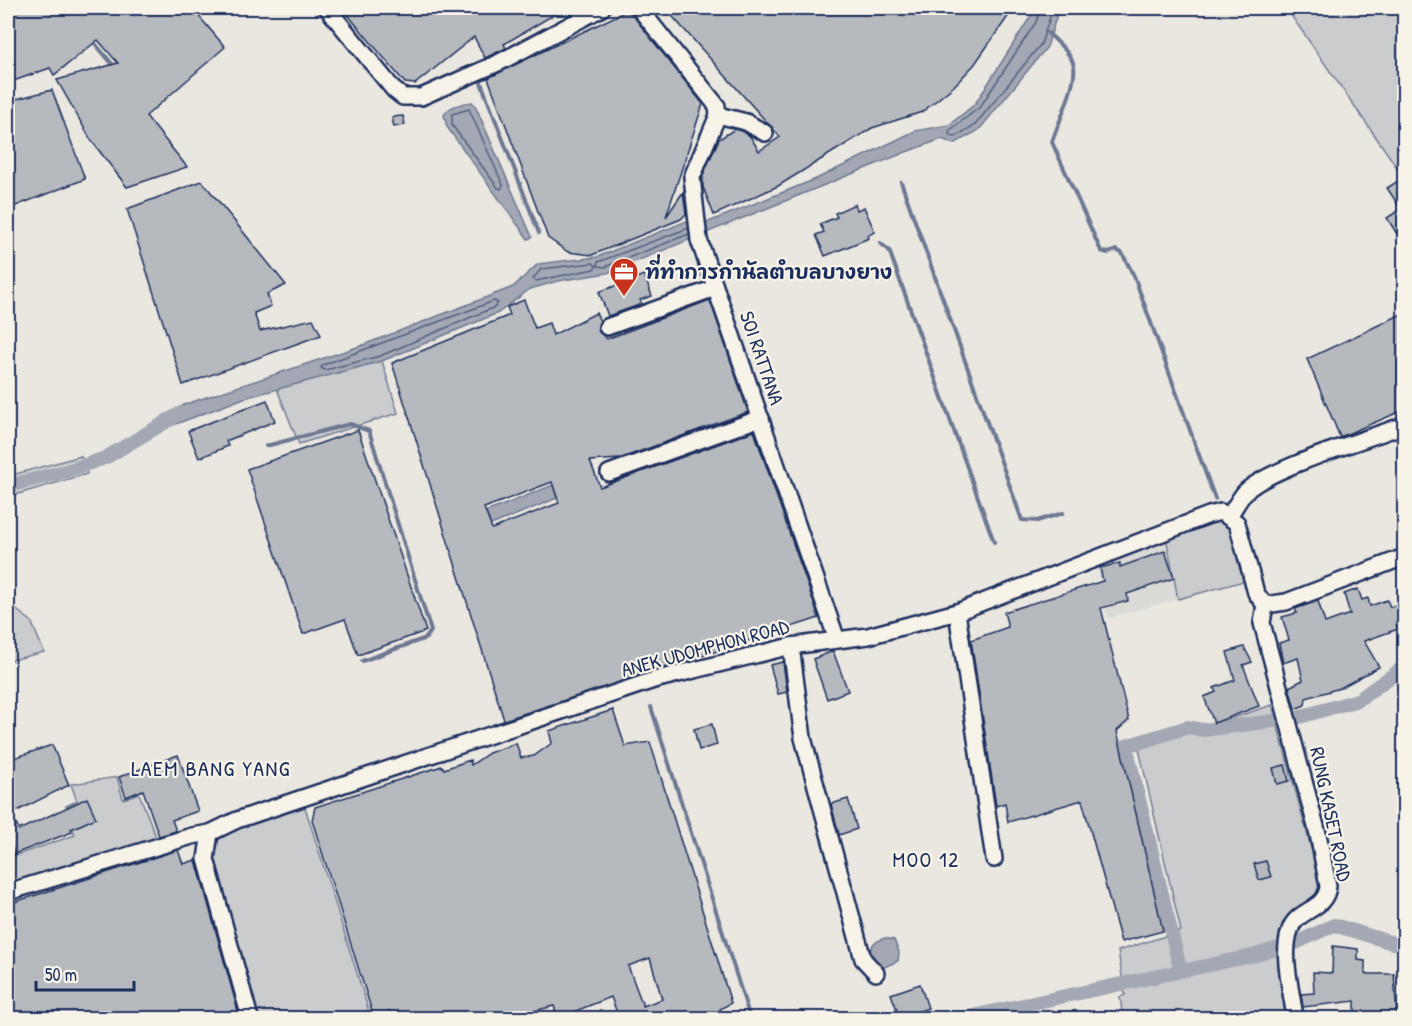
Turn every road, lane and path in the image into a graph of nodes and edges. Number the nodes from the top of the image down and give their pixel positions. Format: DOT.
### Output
graph roads {
  1 [pos="327,8"];
  2 [pos="602,8"];
  3 [pos="639,8"];
  4 [pos="717,116"];
  5 [pos="765,133"];
  6 [pos="715,288"];
  7 [pos="608,327"];
  8 [pos="761,418"];
  9 [pos="1404,425"];
  10 [pos="609,473"];
  11 [pos="1229,516"];
  12 [pos="1404,557"];
  13 [pos="1265,605"];
  14 [pos="957,612"];
  15 [pos="837,640"];
  16 [pos="791,646"];
  17 [pos="210,834"];
  18 [pos="994,859"];
  19 [pos="8,892"];
  20 [pos="876,973"];
  21 [pos="250,1018"];
  22 [pos="1295,1018"];
  1 -- 2 [label="street"];
  3 -- 4 [label="street"];
  4 -- 5 [label="street"];
  4 -- 6 [label="street, SOI RATTANA"];
  6 -- 7 [label="street"];
  6 -- 8 [label="street, SOI RATTANA"];
  8 -- 10 [label="street"];
  8 -- 15 [label="street, SOI RATTANA"];
  9 -- 11 [label="street"];
  11 -- 13 [label="street"];
  11 -- 14 [label="street, ANEK UDOMPHON ROAD"];
  12 -- 13 [label="street"];
  13 -- 22 [label="street, RUNG KASET ROAD"];
  14 -- 15 [label="street, ANEK UDOMPHON ROAD"];
  14 -- 18 [label="street"];
  15 -- 16 [label="street, ANEK UDOMPHON ROAD"];
  16 -- 17 [label="street, ANEK UDOMPHON ROAD"];
  16 -- 20 [label="street"];
  17 -- 19 [label="street, ANEK UDOMPHON ROAD"];
  17 -- 21 [label="street"];
}
